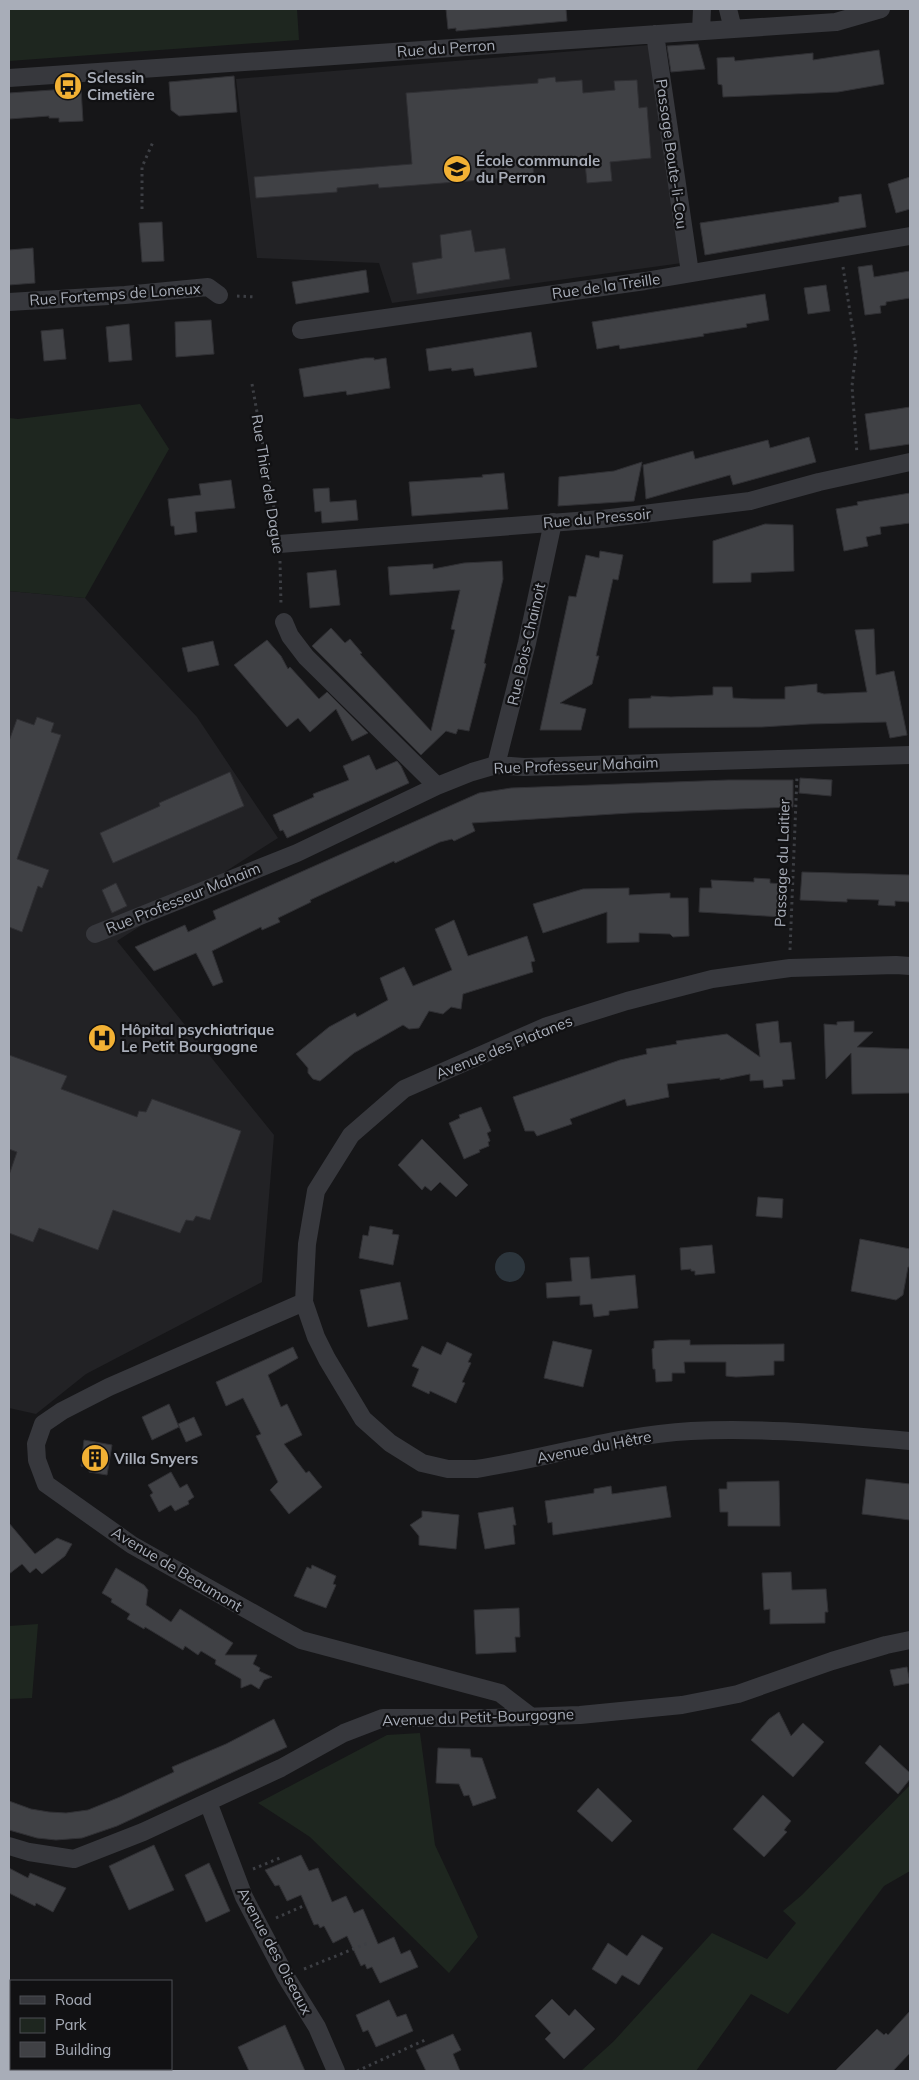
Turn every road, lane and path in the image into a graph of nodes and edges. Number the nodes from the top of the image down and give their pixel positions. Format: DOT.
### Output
graph roads {
  1 [pos="702,9"];
  2 [pos="728,9"];
  3 [pos="881,9"];
  4 [pos="733,29"];
  5 [pos="701,31"];
  6 [pos="655,34"];
  7 [pos="9,78"];
  8 [pos="153,142"];
  9 [pos="142,209"];
  10 [pos="910,236"];
  11 [pos="840,249"];
  12 [pos="690,273"];
  13 [pos="219,295"];
  14 [pos="9,302"];
  15 [pos="301,330"];
  16 [pos="252,384"];
  17 [pos="910,462"];
  18 [pos="858,472"];
  19 [pos="553,522"];
  20 [pos="280,544"];
  21 [pos="283,614"];
  22 [pos="910,755"];
  23 [pos="797,758"];
  24 [pos="496,765"];
  25 [pos="437,786"];
  26 [pos="96,934"];
  27 [pos="910,966"];
  28 [pos="790,968"];
  29 [pos="304,1302"];
  30 [pos="326,1359"];
  31 [pos="910,1441"];
  32 [pos="910,1640"];
  33 [pos="530,1716"];
  34 [pos="208,1802"];
  35 [pos="9,1846"];
  36 [pos="280,1858"];
  37 [pos="236,1876"];
  38 [pos="310,1903"];
  39 [pos="259,1925"];
  40 [pos="368,1943"];
  41 [pos="286,1977"];
  42 [pos="425,2040"];
  43 [pos="336,2071"];
  44 [pos="357,2071"];
  1 -- 5 [label="street"];
  2 -- 4 [label="street"];
  3 -- 4 [label="street, Rue du Perron"];
  4 -- 5 [label="street, Rue du Perron"];
  5 -- 6 [label="street, Rue du Perron"];
  6 -- 7 [label="street, Rue du Perron"];
  6 -- 12 [label="street, Passage Boute-li-Cou"];
  8 -- 9 [label="path"];
  10 -- 11 [label="street, Rue de la Treille"];
  11 -- 12 [label="street, Rue de la Treille"];
  11 -- 18 [label="path"];
  12 -- 15 [label="street, Rue de la Treille"];
  13 -- 14 [label="street, Rue Fortemps de Loneux"];
  16 -- 20 [label="path, Rue Thier del Dague"];
  17 -- 18 [label="street, Rue du Pressoir"];
  18 -- 19 [label="street, Rue du Pressoir"];
  19 -- 20 [label="street, Rue du Pressoir"];
  19 -- 24 [label="street, Rue Bois-Chainoit"];
  20 -- 21 [label="path, Rue Thier del Dague"];
  21 -- 25 [label="street"];
  22 -- 23 [label="street, Rue Professeur Mahaim"];
  23 -- 24 [label="street, Rue Professeur Mahaim"];
  23 -- 28 [label="path, Passage du Laitier"];
  24 -- 25 [label="street, Rue Professeur Mahaim"];
  25 -- 26 [label="street, Rue Professeur Mahaim"];
  27 -- 28 [label="street, Avenue des Platanes"];
  28 -- 29 [label="street, Avenue des Platanes"];
  29 -- 30 [label="street, Avenue des Platanes"];
  29 -- 33 [label="street, Avenue de Beaumont"];
  30 -- 31 [label="street, Avenue du Hêtre"];
  32 -- 33 [label="street, Avenue du Petit-Bourgogne"];
  33 -- 34 [label="street, Avenue du Petit-Bourgogne"];
  34 -- 35 [label="street, Avenue du Petit-Bourgogne"];
  34 -- 37 [label="street, Avenue des Oiseaux"];
  36 -- 37 [label="path"];
  37 -- 39 [label="street, Avenue des Oiseaux"];
  38 -- 39 [label="path"];
  39 -- 41 [label="street, Avenue des Oiseaux"];
  40 -- 41 [label="path"];
  41 -- 43 [label="street, Avenue des Oiseaux"];
  42 -- 44 [label="path"];
}
